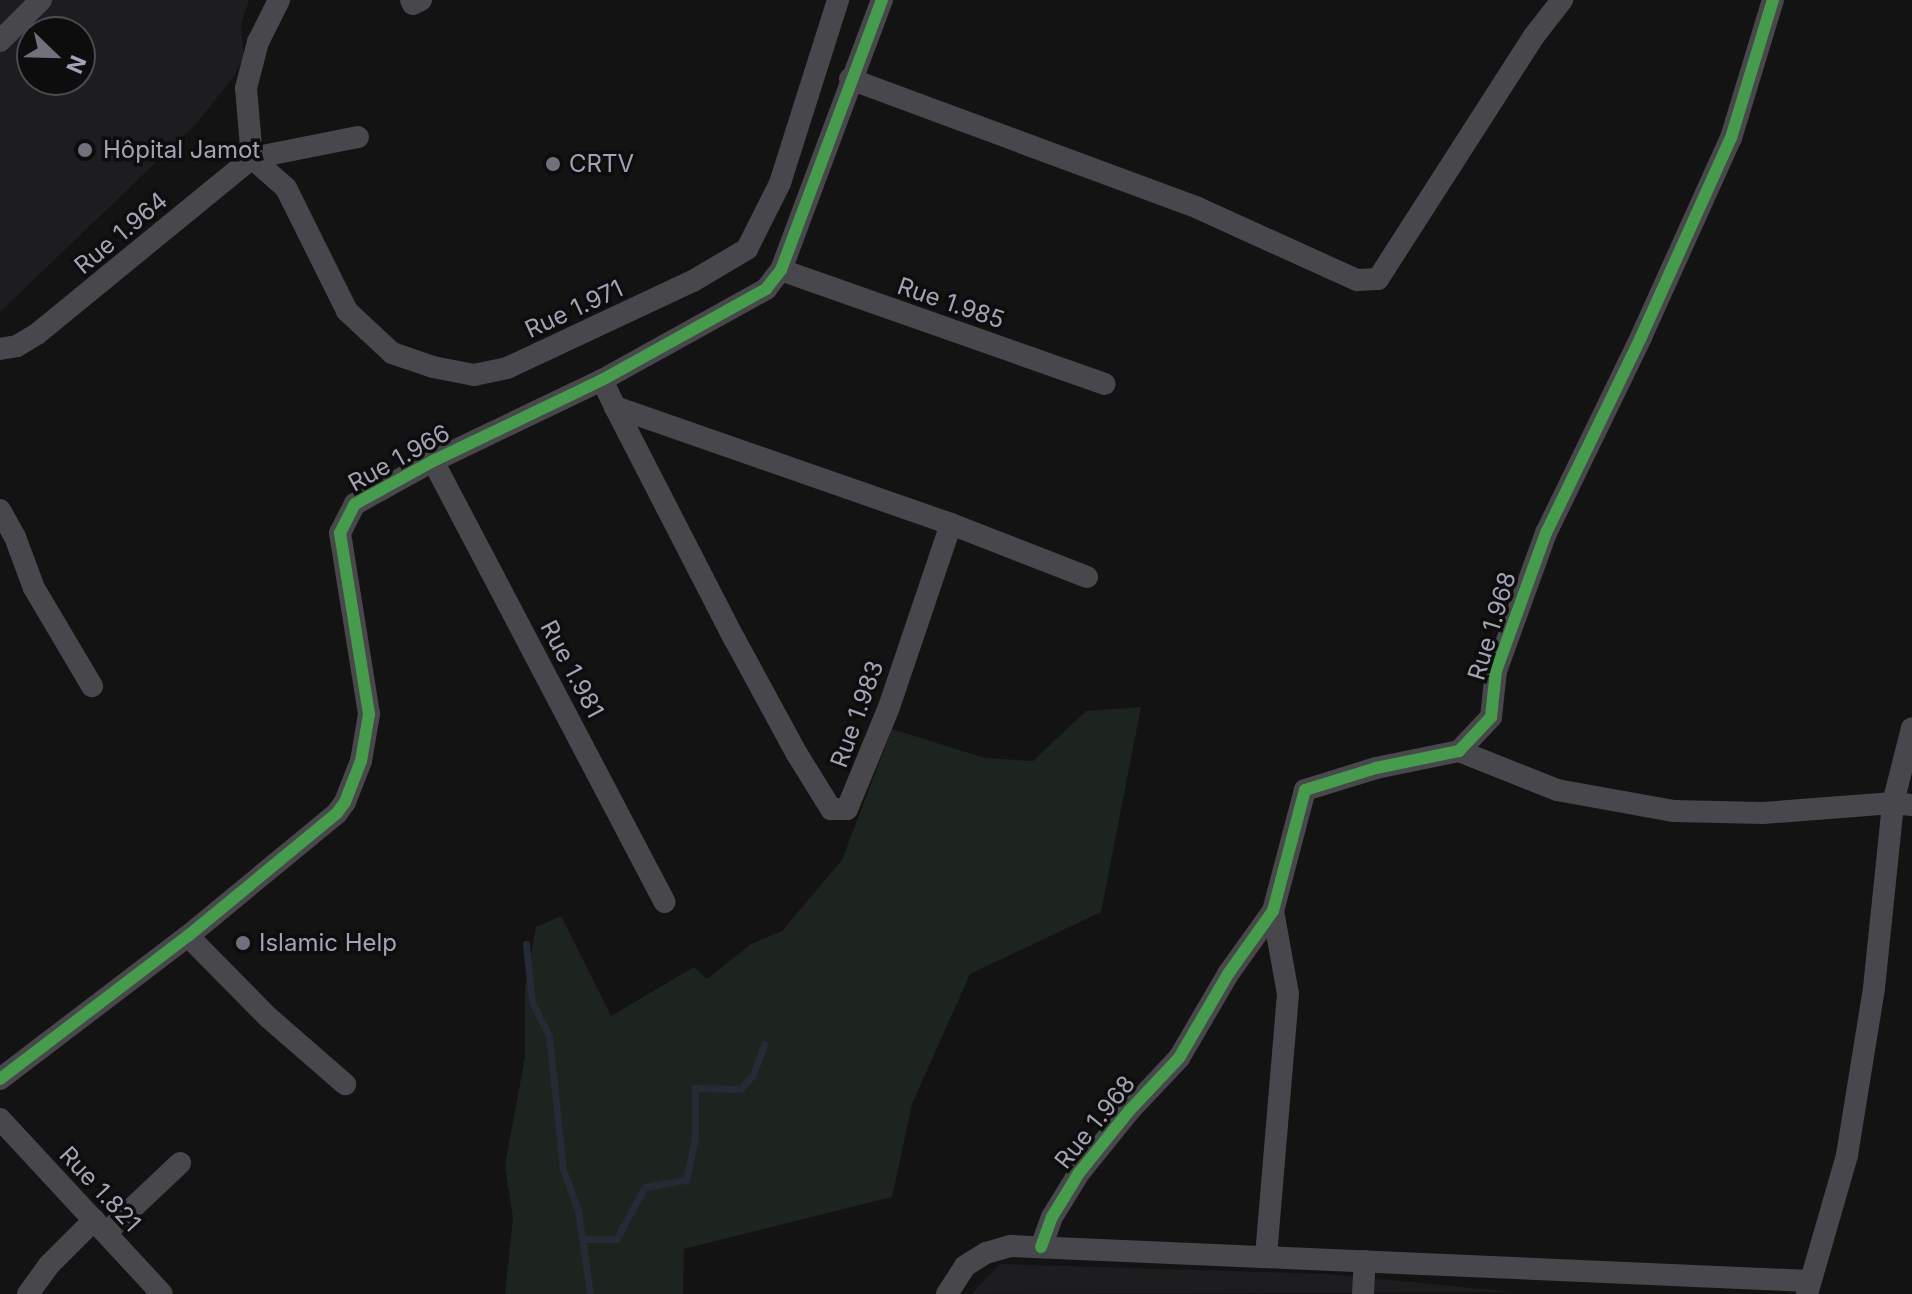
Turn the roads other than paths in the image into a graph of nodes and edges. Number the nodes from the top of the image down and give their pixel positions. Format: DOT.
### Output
graph roads {
  1 [pos="41,0"];
  2 [pos="279,0"];
  3 [pos="411,0"];
  4 [pos="421,0"];
  5 [pos="838,0"];
  6 [pos="882,0"];
  7 [pos="1562,0"];
  8 [pos="1773,0"];
  9 [pos="0,41"];
  10 [pos="850,79"];
  11 [pos="358,137"];
  12 [pos="252,158"];
  13 [pos="781,270"];
  14 [pos="0,349"];
  15 [pos="602,380"];
  16 [pos="1104,384"];
  17 [pos="615,407"];
  18 [pos="433,461"];
  19 [pos="0,510"];
  20 [pos="951,524"];
  21 [pos="1087,577"];
  22 [pos="92,686"];
  23 [pos="1912,728"];
  24 [pos="1459,751"];
  25 [pos="1902,804"];
  26 [pos="665,902"];
  27 [pos="1273,911"];
  28 [pos="188,936"];
  29 [pos="0,1079"];
  30 [pos="345,1084"];
  31 [pos="0,1119"];
  32 [pos="180,1163"];
  33 [pos="100,1227"];
  34 [pos="1041,1247"];
  35 [pos="1266,1256"];
  36 [pos="1365,1261"];
  37 [pos="1808,1288"];
  38 [pos="28,1294"];
  39 [pos="162,1294"];
  40 [pos="947,1294"];
  41 [pos="1363,1294"];
  1 -- 9 [label="street"];
  2 -- 12 [label="street"];
  3 -- 4 [label="street"];
  5 -- 12 [label="street, Rue 1.971"];
  6 -- 10 [label="street, Rue 1.966"];
  7 -- 10 [label="street"];
  8 -- 24 [label="street, Rue 1.968"];
  10 -- 13 [label="street, Rue 1.966"];
  11 -- 12 [label="street"];
  12 -- 14 [label="street, Rue 1.964"];
  13 -- 15 [label="street, Rue 1.966"];
  13 -- 16 [label="street, Rue 1.985"];
  15 -- 17 [label="street, Rue 1.983"];
  15 -- 18 [label="street, Rue 1.966"];
  17 -- 20 [label="street"];
  17 -- 20 [label="street, Rue 1.983"];
  18 -- 26 [label="street, Rue 1.981"];
  18 -- 28 [label="street, Rue 1.966"];
  19 -- 22 [label="street"];
  20 -- 21 [label="street"];
  23 -- 25 [label="street"];
  24 -- 25 [label="street"];
  24 -- 27 [label="street, Rue 1.968"];
  25 -- 37 [label="street"];
  27 -- 34 [label="street, Rue 1.968"];
  27 -- 35 [label="street"];
  28 -- 29 [label="street, Rue 1.966"];
  28 -- 30 [label="street"];
  31 -- 33 [label="street, Rue 1.821"];
  32 -- 33 [label="street"];
  33 -- 38 [label="street"];
  33 -- 39 [label="street, Rue 1.821"];
  34 -- 35 [label="street"];
  34 -- 40 [label="street"];
  35 -- 36 [label="street"];
  36 -- 37 [label="street"];
  36 -- 41 [label="street"];
}
